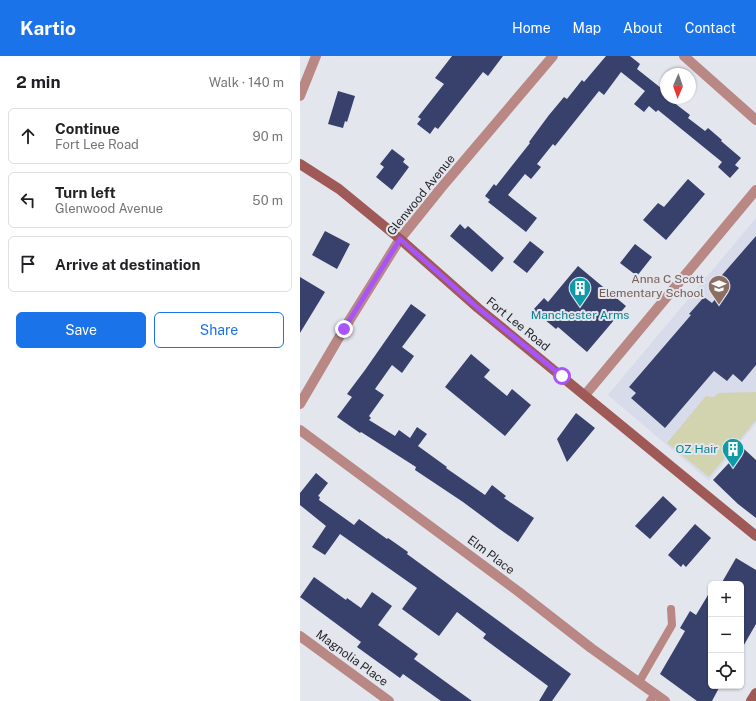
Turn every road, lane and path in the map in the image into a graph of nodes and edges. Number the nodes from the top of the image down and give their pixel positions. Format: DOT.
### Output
graph roads {
  1 [pos="553,56"];
  2 [pos="684,56"];
  3 [pos="314,57"];
  4 [pos="300,96"];
  5 [pos="756,120"];
  6 [pos="300,164"];
  7 [pos="756,190"];
  8 [pos="400,239"];
  9 [pos="585,395"];
  10 [pos="300,404"];
  11 [pos="300,430"];
  12 [pos="756,536"];
  13 [pos="671,609"];
  14 [pos="300,636"];
  15 [pos="638,682"];
  16 [pos="756,694"];
  17 [pos="652,698"];
  18 [pos="389,701"];
  19 [pos="665,701"];
  20 [pos="751,701"];
  1 -- 8 [label="street, Glenwood Avenue"];
  2 -- 5 [label="street"];
  3 -- 4 [label="street"];
  6 -- 8 [label="main road, Fort Lee Road"];
  7 -- 9 [label="street"];
  8 -- 9 [label="main road, Fort Lee Road"];
  8 -- 10 [label="street, Glenwood Avenue"];
  9 -- 12 [label="main road, Fort Lee Road"];
  11 -- 15 [label="street, Elm Place"];
  13 -- 15 [label="lane"];
  14 -- 18 [label="street, Magnolia Place"];
  15 -- 17 [label="street, Elm Place"];
  16 -- 20 [label="main road"];
  17 -- 19 [label="street, Elm Place"];
}
